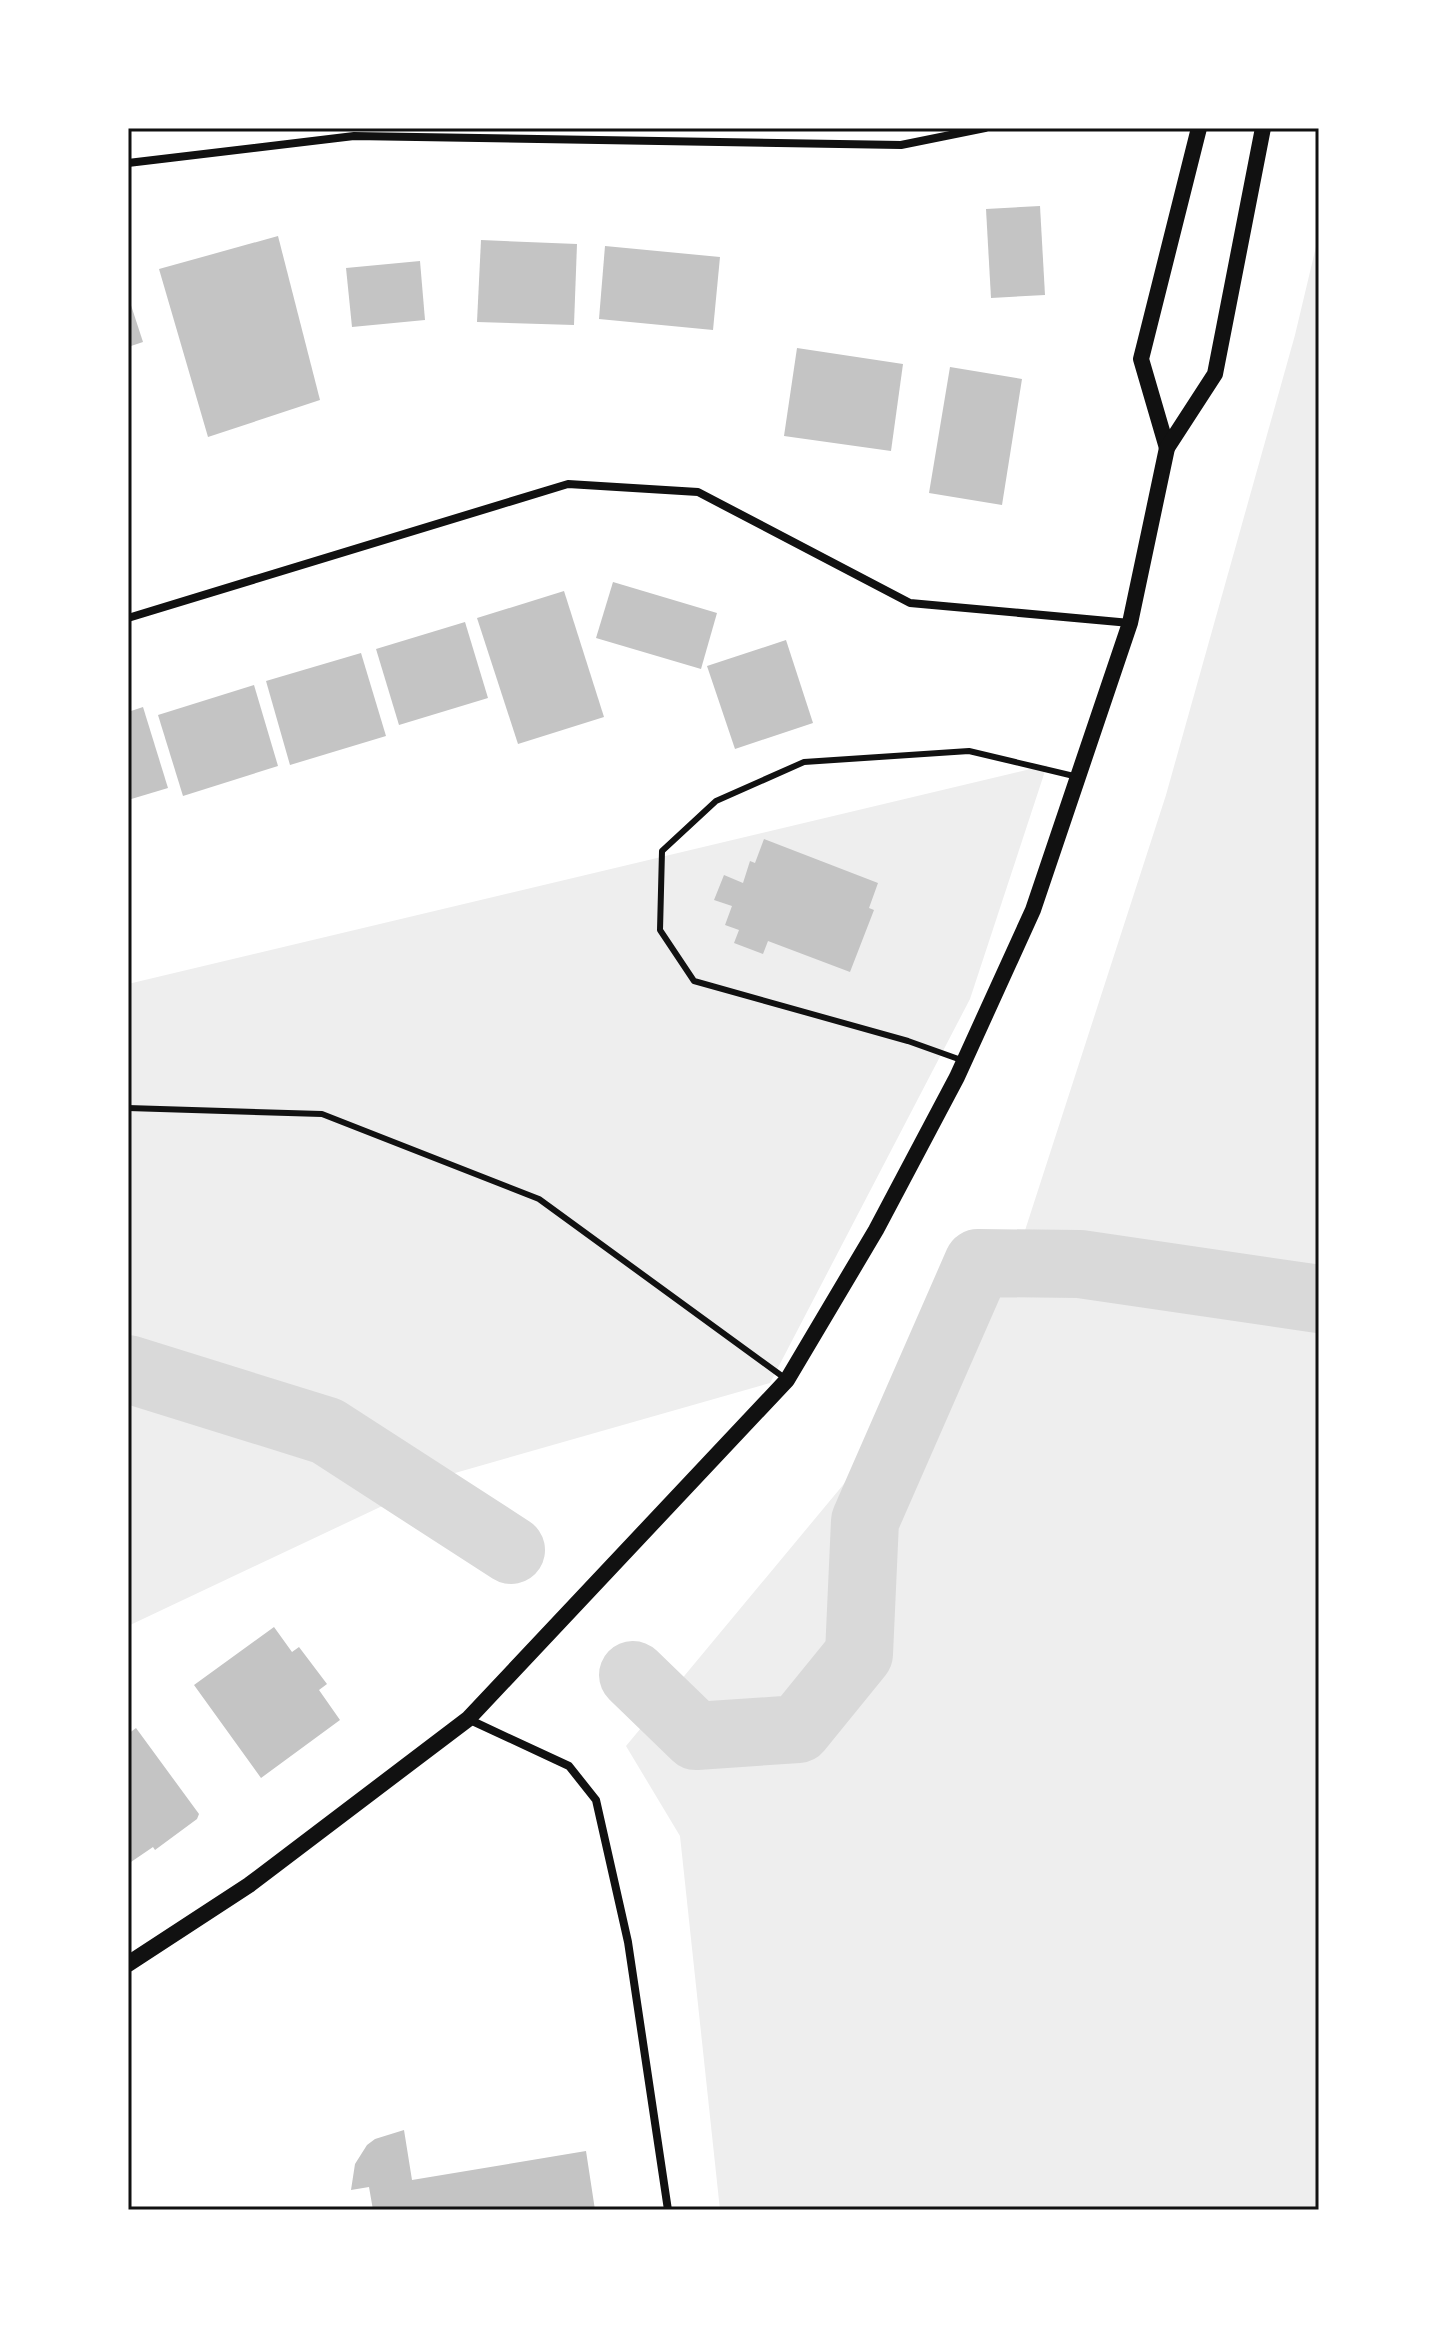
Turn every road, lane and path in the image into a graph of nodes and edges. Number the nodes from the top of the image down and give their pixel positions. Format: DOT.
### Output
graph roads {
  1 [pos="985,128"];
  2 [pos="1199,128"];
  3 [pos="1263,128"];
  4 [pos="352,132"];
  5 [pos="128,163"];
  6 [pos="1167,448"];
  7 [pos="128,618"];
  8 [pos="1130,623"];
  9 [pos="1080,777"];
  10 [pos="964,1061"];
  11 [pos="128,1108"];
  12 [pos="787,1380"];
  13 [pos="468,1719"];
  14 [pos="128,1964"];
  15 [pos="668,2210"];
  1 -- 4 [label="street"];
  2 -- 6 [label="main road"];
  3 -- 6 [label="main road"];
  4 -- 5 [label="street"];
  6 -- 8 [label="main road"];
  7 -- 8 [label="street"];
  8 -- 9 [label="main road"];
  9 -- 10 [label="main road"];
  9 -- 10 [label="lane"];
  10 -- 12 [label="main road"];
  11 -- 12 [label="lane"];
  12 -- 13 [label="main road"];
  13 -- 14 [label="main road"];
  13 -- 15 [label="street"];
}
